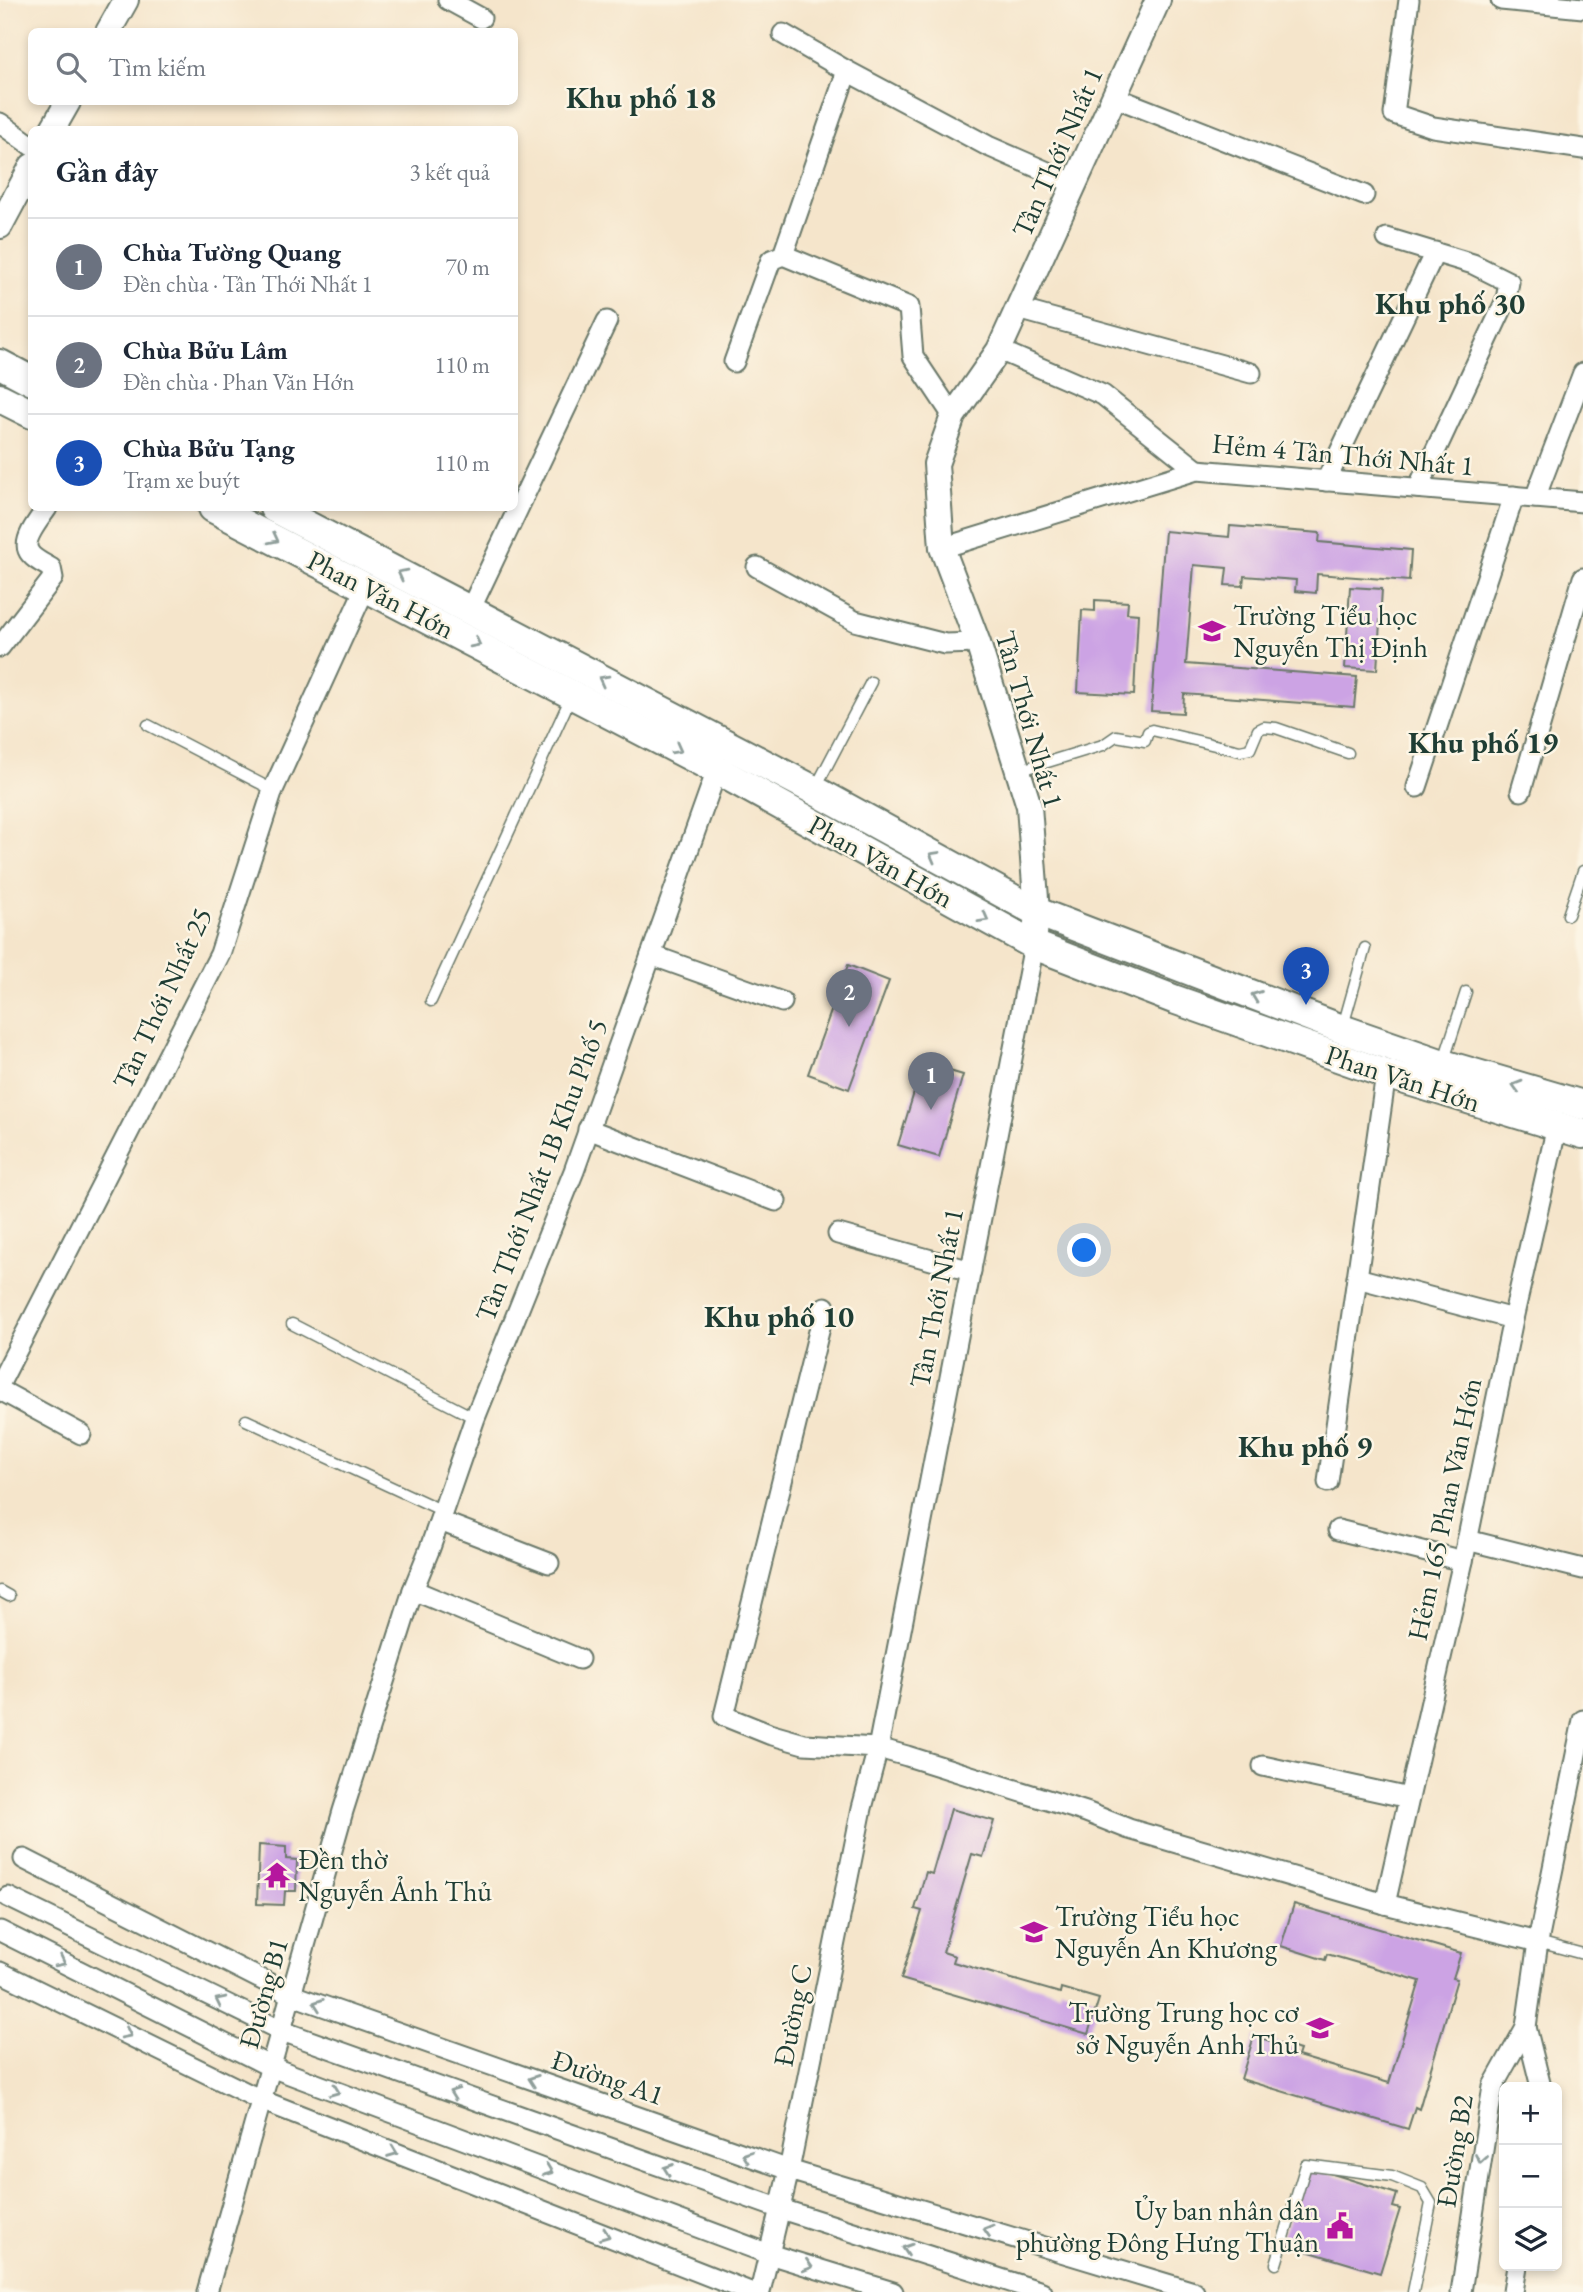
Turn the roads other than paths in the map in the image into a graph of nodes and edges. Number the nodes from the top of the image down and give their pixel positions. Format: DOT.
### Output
graph roads {
  1 [pos="126,0"];
  2 [pos="448,0"];
  3 [pos="1158,0"];
  4 [pos="1409,0"];
  5 [pos="1501,0"];
  6 [pos="1583,8"];
  7 [pos="481,19"];
  8 [pos="110,28"];
  9 [pos="783,34"];
  10 [pos="847,71"];
  11 [pos="1114,97"];
  12 [pos="66,105"];
  13 [pos="0,123"];
  14 [pos="54,126"];
  15 [pos="28,143"];
  16 [pos="1583,149"];
  17 [pos="28,174"];
  18 [pos="1075,184"];
  19 [pos="1364,195"];
  20 [pos="0,226"];
  21 [pos="1387,238"];
  22 [pos="1435,252"];
  23 [pos="783,255"];
  24 [pos="1018,309"];
  25 [pos="607,321"];
  26 [pos="999,350"];
  27 [pos="734,362"];
  28 [pos="0,364"];
  29 [pos="1251,373"];
  30 [pos="1583,373"];
  31 [pos="28,379"];
  32 [pos="0,398"];
  33 [pos="28,412"];
  34 [pos="953,416"];
  35 [pos="1197,470"];
  36 [pos="1326,481"];
  37 [pos="1418,488"];
  38 [pos="1514,496"];
  39 [pos="1535,498"];
  40 [pos="1583,502"];
  41 [pos="518,509"];
  42 [pos="45,511"];
  43 [pos="219,511"];
  44 [pos="280,511"];
  45 [pos="517,511"];
  46 [pos="942,548"];
  47 [pos="757,567"];
  48 [pos="1583,578"];
  49 [pos="366,586"];
  50 [pos="470,610"];
  51 [pos="978,643"];
  52 [pos="0,647"];
  53 [pos="871,682"];
  54 [pos="573,693"];
  55 [pos="148,724"];
  56 [pos="1348,752"];
  57 [pos="717,770"];
  58 [pos="1018,771"];
  59 [pos="1417,788"];
  60 [pos="273,790"];
  61 [pos="814,790"];
  62 [pos="1521,791"];
  63 [pos="1583,871"];
  64 [pos="1037,912"];
  65 [pos="1568,915"];
  66 [pos="1034,945"];
  67 [pos="1365,948"];
  68 [pos="651,955"];
  69 [pos="1466,992"];
  70 [pos="431,1001"];
  71 [pos="782,1002"];
  72 [pos="1342,1029"];
  73 [pos="1443,1064"];
  74 [pos="1387,1074"];
  75 [pos="1583,1105"];
  76 [pos="589,1129"];
  77 [pos="1570,1130"];
  78 [pos="776,1201"];
  79 [pos="838,1234"];
  80 [pos="971,1271"];
  81 [pos="1357,1278"];
  82 [pos="825,1307"];
  83 [pos="1513,1319"];
  84 [pos="292,1324"];
  85 [pos="0,1384"];
  86 [pos="0,1390"];
  87 [pos="475,1418"];
  88 [pos="246,1420"];
  89 [pos="81,1434"];
  90 [pos="1328,1482"];
  91 [pos="442,1516"];
  92 [pos="1338,1530"];
  93 [pos="1466,1540"];
  94 [pos="1463,1561"];
  95 [pos="549,1563"];
  96 [pos="1583,1569"];
  97 [pos="414,1590"];
  98 [pos="579,1659"];
  99 [pos="1583,1720"];
  100 [pos="878,1748"];
  101 [pos="1263,1766"];
  102 [pos="1409,1798"];
  103 [pos="24,1859"];
  104 [pos="8,1897"];
  105 [pos="1385,1904"];
  106 [pos="0,1931"];
  107 [pos="1538,1942"];
  108 [pos="1583,1954"];
  109 [pos="0,1972"];
  110 [pos="292,1995"];
  111 [pos="1526,2027"];
  112 [pos="282,2031"];
  113 [pos="271,2067"];
  114 [pos="1540,2082"];
  115 [pos="261,2100"];
  116 [pos="789,2171"];
  117 [pos="781,2209"];
  118 [pos="769,2253"];
  119 [pos="1276,2264"];
  120 [pos="1516,2271"];
  121 [pos="207,2292"];
  122 [pos="750,2292"];
  123 [pos="760,2292"];
  124 [pos="893,2292"];
  125 [pos="1042,2292"];
  126 [pos="1194,2292"];
  127 [pos="1413,2292"];
  128 [pos="1461,2292"];
  129 [pos="1513,2292"];
  1 -- 8 [label="street"];
  2 -- 7 [label="street"];
  3 -- 11 [label="street, Tân Thới Nhất 1"];
  4 -- 16 [label="street"];
  5 -- 6 [label="street"];
  9 -- 10 [label="street"];
  10 -- 18 [label="street"];
  10 -- 23 [label="street"];
  11 -- 18 [label="street, Tân Thới Nhất 1"];
  11 -- 19 [label="street"];
  12 -- 14 [label="street"];
  13 -- 15 [label="street"];
  17 -- 20 [label="street"];
  18 -- 24 [label="street, Tân Thới Nhất 1"];
  21 -- 22 [label="street"];
  22 -- 36 [label="street"];
  22 -- 37 [label="street"];
  23 -- 27 [label="street"];
  23 -- 34 [label="street"];
  24 -- 26 [label="street, Tân Thới Nhất 1"];
  24 -- 29 [label="street"];
  25 -- 41 [label="street"];
  26 -- 34 [label="street, Tân Thới Nhất 1"];
  26 -- 35 [label="street"];
  28 -- 31 [label="main road"];
  30 -- 39 [label="street"];
  32 -- 33 [label="main road"];
  34 -- 46 [label="street, Tân Thới Nhất 1"];
  35 -- 36 [label="street, Hẻm 4 Tân Thới Nhất 1"];
  35 -- 46 [label="street, Hẻm 4 Tân Thới Nhất 1"];
  36 -- 37 [label="street, Hẻm 4 Tân Thới Nhất 1"];
  37 -- 38 [label="street, Hẻm 4 Tân Thới Nhất 1"];
  38 -- 39 [label="street, Hẻm 4 Tân Thới Nhất 1"];
  38 -- 59 [label="street"];
  39 -- 40 [label="street, Hẻm 4 Tân Thới Nhất 1"];
  42 -- 52 [label="street"];
  43 -- 49 [label="main road, Phan Văn Hớn, one-way"];
  50 -- 44 [label="main road, Phan Văn Hớn, one-way"];
  45 -- 50 [label="street"];
  46 -- 51 [label="street, Tân Thới Nhất 1"];
  47 -- 51 [label="street"];
  48 -- 62 [label="street"];
  49 -- 54 [label="main road, Phan Văn Hớn, one-way"];
  49 -- 60 [label="street, Tân Thới Nhất 25"];
  61 -- 50 [label="main road, Phan Văn Hớn, one-way"];
  51 -- 58 [label="street, Tân Thới Nhất 1"];
  53 -- 61 [label="lane"];
  54 -- 57 [label="main road, Phan Văn Hớn, one-way"];
  54 -- 70 [label="lane"];
  55 -- 60 [label="lane"];
  56 -- 58 [label="lane"];
  57 -- 66 [label="main road, Phan Văn Hớn, one-way"];
  57 -- 68 [label="street, Tân Thới Nhất 1B Khu Phố 5"];
  58 -- 64 [label="street, Tân Thới Nhất 1"];
  60 -- 85 [label="street, Tân Thới Nhất 25"];
  64 -- 61 [label="main road, Phan Văn Hớn, one-way"];
  63 -- 65 [label="lane"];
  64 -- 66 [label="street, Tân Thới Nhất 1"];
  72 -- 64 [label="main road, Phan Văn Hớn, one-way"];
  66 -- 74 [label="main road, Phan Văn Hớn"];
  66 -- 80 [label="street, Tân Thới Nhất 1"];
  67 -- 72 [label="lane"];
  68 -- 71 [label="street"];
  68 -- 76 [label="street, Tân Thới Nhất 1B Khu Phố 5"];
  69 -- 73 [label="lane"];
  72 -- 73 [label="main road, Phan Văn Hớn"];
  75 -- 73 [label="main road, Phan Văn Hớn, one-way"];
  74 -- 77 [label="main road, Phan Văn Hớn"];
  74 -- 81 [label="street"];
  76 -- 78 [label="street"];
  76 -- 87 [label="street, Tân Thới Nhất 1B Khu Phố 5"];
  77 -- 83 [label="street, Hẻm 165 Phan Văn Hớn"];
  79 -- 80 [label="street"];
  80 -- 100 [label="street, Tân Thới Nhất 1"];
  81 -- 83 [label="street"];
  81 -- 90 [label="street"];
  82 -- 100 [label="street"];
  83 -- 93 [label="street, Hẻm 165 Phan Văn Hớn"];
  84 -- 87 [label="lane"];
  86 -- 89 [label="street"];
  87 -- 91 [label="street, Tân Thới Nhất 1B Khu Phố 5"];
  88 -- 91 [label="lane"];
  91 -- 95 [label="street"];
  91 -- 97 [label="street, Tân Thới Nhất 1B Khu Phố 5"];
  92 -- 94 [label="street"];
  93 -- 94 [label="street, Hẻm 165 Phan Văn Hớn"];
  93 -- 96 [label="street"];
  94 -- 102 [label="street, Hẻm 165 Phan Văn Hớn"];
  97 -- 98 [label="street"];
  97 -- 110 [label="street, Đường B1"];
  99 -- 107 [label="street, Đường B2"];
  100 -- 105 [label="street"];
  100 -- 116 [label="street, Đường C"];
  101 -- 102 [label="street"];
  102 -- 105 [label="street, Hẻm 165 Phan Văn Hớn"];
  103 -- 110 [label="street, Đường A1"];
  112 -- 104 [label="street, one-way"];
  105 -- 107 [label="street"];
  106 -- 113 [label="street, one-way"];
  107 -- 108 [label="lane"];
  107 -- 111 [label="street, Đường B2"];
  109 -- 115 [label="street, one-way"];
  110 -- 112 [label="street, Đường B1"];
  116 -- 110 [label="street, Đường A1, one-way"];
  111 -- 114 [label="street, Đường B2"];
  111 -- 128 [label="street, Đường B2, one-way"];
  112 -- 113 [label="street, Đường B1"];
  117 -- 112 [label="street, one-way"];
  113 -- 115 [label="street, Đường B1"];
  113 -- 118 [label="street, one-way"];
  115 -- 121 [label="street, Đường B1"];
  115 -- 122 [label="street, one-way"];
  116 -- 117 [label="street, Đường C"];
  126 -- 116 [label="street, Đường A1, one-way"];
  117 -- 118 [label="street, Đường C"];
  125 -- 117 [label="street, one-way"];
  118 -- 123 [label="street, Đường C"];
  118 -- 124 [label="street, one-way"];
  119 -- 127 [label="lane"];
  120 -- 129 [label="street"];
}
